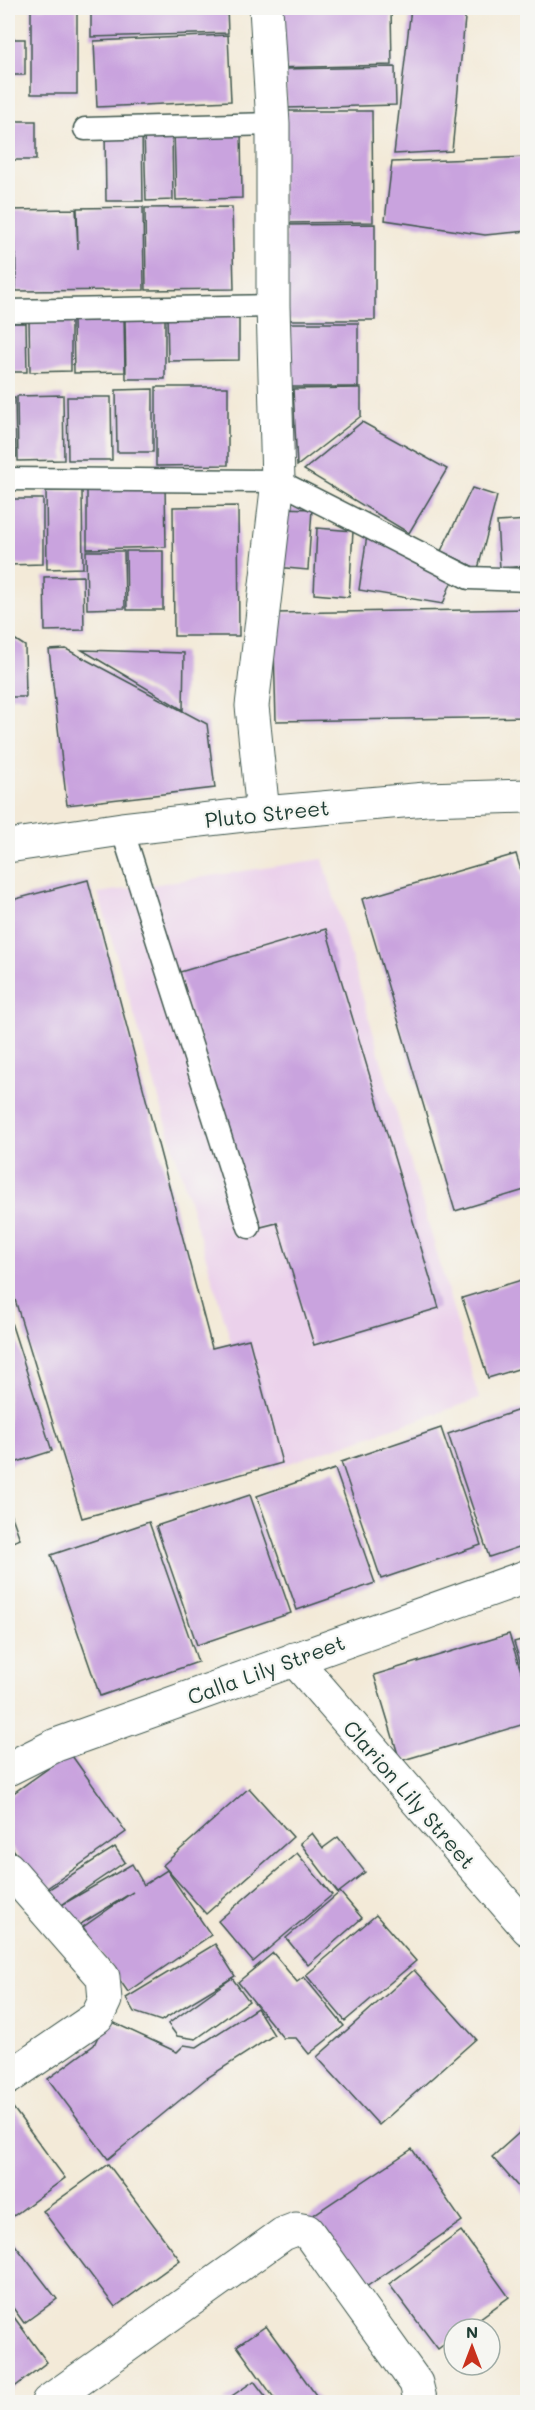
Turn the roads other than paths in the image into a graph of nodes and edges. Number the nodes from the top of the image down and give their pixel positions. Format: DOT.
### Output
graph roads {
  1 [pos="266,8"];
  2 [pos="273,124"];
  3 [pos="85,129"];
  4 [pos="273,306"];
  5 [pos="8,311"];
  6 [pos="8,479"];
  7 [pos="278,480"];
  8 [pos="528,580"];
  9 [pos="528,796"];
  10 [pos="262,813"];
  11 [pos="122,829"];
  12 [pos="8,846"];
  13 [pos="249,1227"];
  14 [pos="528,1576"];
  15 [pos="294,1659"];
  16 [pos="8,1769"];
  17 [pos="8,1868"];
  18 [pos="528,1929"];
  19 [pos="8,2078"];
  20 [pos="48,2403"];
  21 [pos="419,2403"];
  1 -- 2 [label="street"];
  2 -- 3 [label="lane"];
  2 -- 4 [label="street"];
  4 -- 5 [label="lane"];
  4 -- 7 [label="street"];
  6 -- 7 [label="lane"];
  7 -- 8 [label="lane"];
  7 -- 10 [label="street"];
  9 -- 10 [label="street, Pluto Street"];
  10 -- 11 [label="street, Pluto Street"];
  11 -- 12 [label="street, Pluto Street"];
  11 -- 13 [label="lane"];
  14 -- 15 [label="street, Calla Lily Street"];
  15 -- 16 [label="street, Calla Lily Street"];
  15 -- 18 [label="street, Clarion Lily Street"];
  17 -- 19 [label="street"];
  20 -- 21 [label="street"];
}
